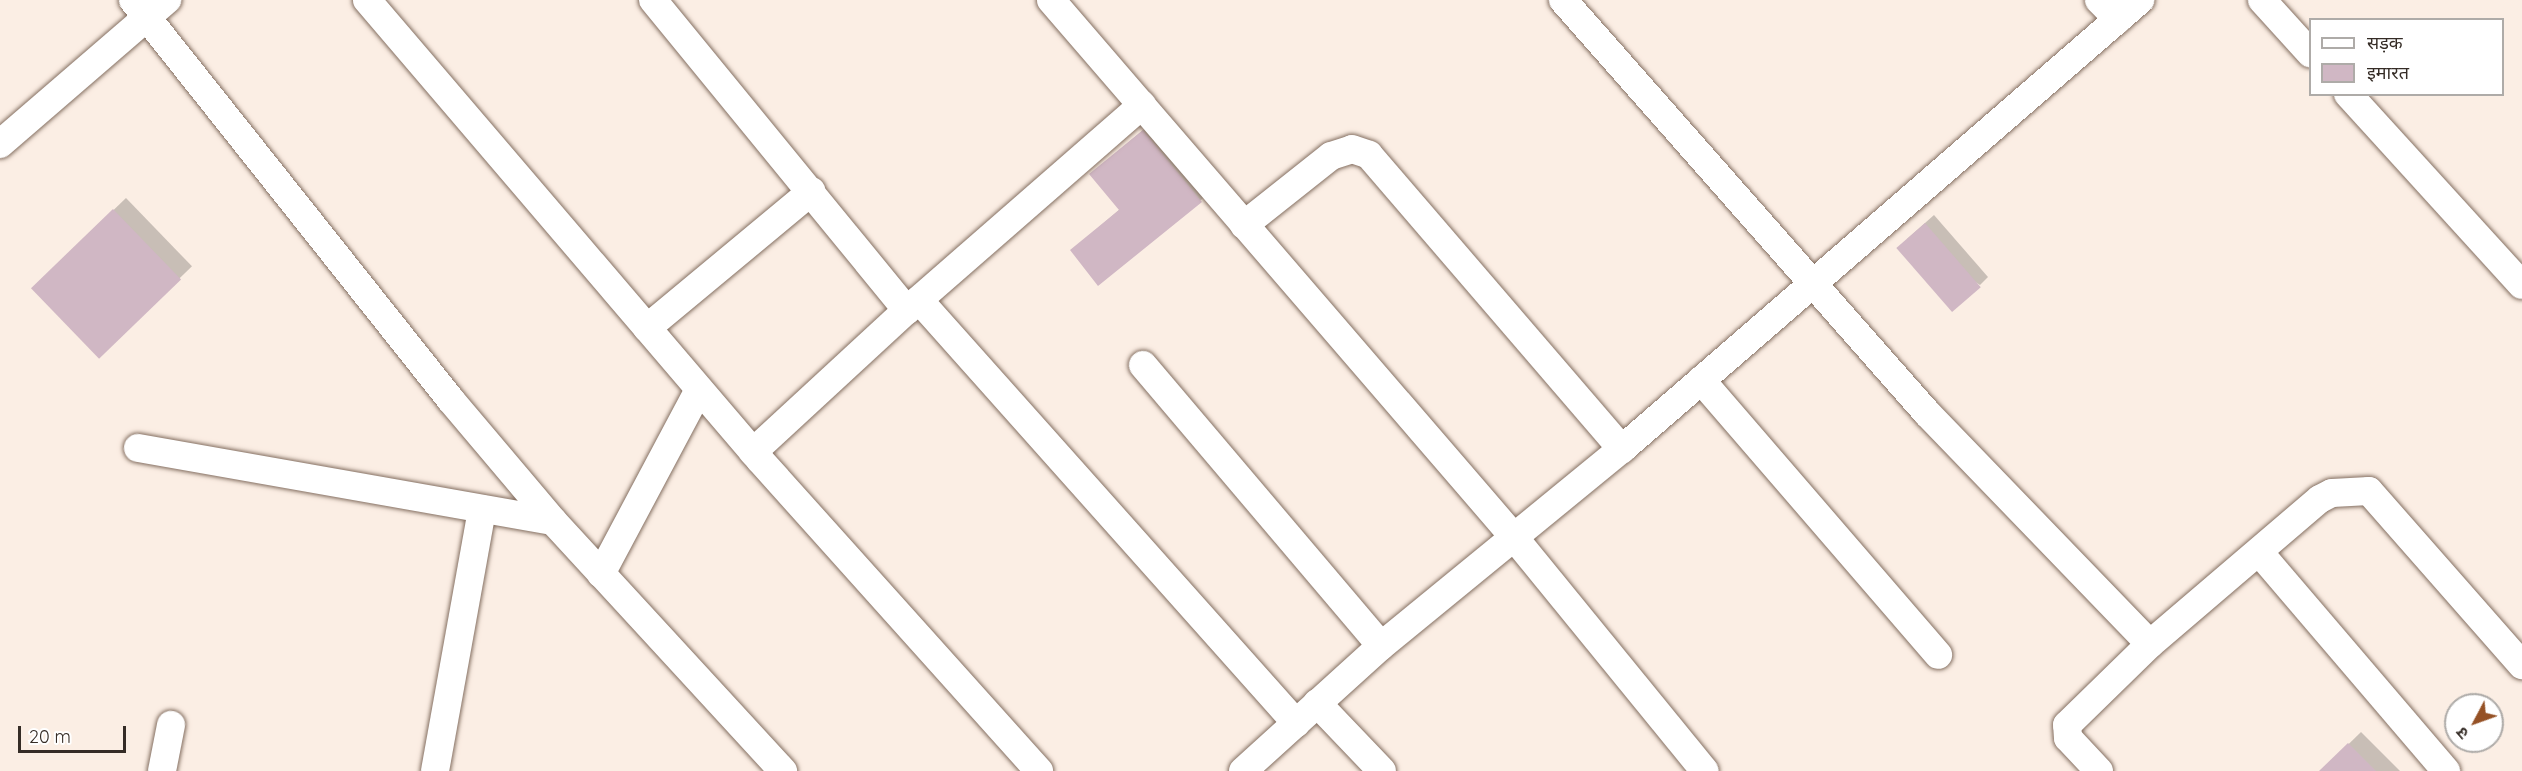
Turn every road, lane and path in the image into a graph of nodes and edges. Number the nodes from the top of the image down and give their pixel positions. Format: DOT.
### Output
graph roads {
  1 [pos="367,0"];
  2 [pos="653,0"];
  3 [pos="1051,0"];
  4 [pos="2140,0"];
  5 [pos="2262,0"];
  6 [pos="1573,4"];
  7 [pos="149,5"];
  8 [pos="2109,10"];
  9 [pos="2309,52"];
  10 [pos="2350,96"];
  11 [pos="1142,105"];
  12 [pos="0,144"];
  13 [pos="812,191"];
  14 [pos="1244,225"];
  15 [pos="1814,282"];
  16 [pos="2522,285"];
  17 [pos="914,305"];
  18 [pos="647,328"];
  19 [pos="1143,365"];
  20 [pos="1701,380"];
  21 [pos="699,390"];
  22 [pos="138,448"];
  23 [pos="1622,449"];
  24 [pos="753,452"];
  25 [pos="482,509"];
  26 [pos="553,521"];
  27 [pos="1513,536"];
  28 [pos="2259,552"];
  29 [pos="601,574"];
  30 [pos="2150,644"];
  31 [pos="1381,646"];
  32 [pos="1938,655"];
  33 [pos="2522,665"];
  34 [pos="1317,703"];
  35 [pos="1296,723"];
  36 [pos="171,725"];
  37 [pos="162,771"];
  38 [pos="435,771"];
  39 [pos="783,771"];
  40 [pos="1039,771"];
  41 [pos="1243,771"];
  42 [pos="1382,771"];
  43 [pos="1705,771"];
  44 [pos="2099,771"];
  45 [pos="2446,771"];
  1 -- 18 [label="street"];
  2 -- 13 [label="street"];
  3 -- 11 [label="street"];
  4 -- 8 [label="street"];
  5 -- 9 [label="street"];
  6 -- 15 [label="street"];
  7 -- 12 [label="street"];
  7 -- 26 [label="street"];
  8 -- 15 [label="street"];
  10 -- 16 [label="street"];
  11 -- 14 [label="street"];
  11 -- 17 [label="street"];
  13 -- 17 [label="street"];
  13 -- 18 [label="street"];
  14 -- 23 [label="street"];
  14 -- 27 [label="street"];
  15 -- 20 [label="street"];
  15 -- 30 [label="street"];
  17 -- 24 [label="street"];
  17 -- 35 [label="street"];
  18 -- 21 [label="street"];
  19 -- 31 [label="street"];
  20 -- 23 [label="street"];
  20 -- 32 [label="street"];
  21 -- 24 [label="street"];
  21 -- 29 [label="street"];
  22 -- 25 [label="street"];
  23 -- 27 [label="street"];
  24 -- 40 [label="street"];
  25 -- 26 [label="street"];
  25 -- 38 [label="street"];
  26 -- 29 [label="street"];
  27 -- 31 [label="street"];
  27 -- 43 [label="street"];
  28 -- 30 [label="street"];
  28 -- 33 [label="street"];
  28 -- 45 [label="street"];
  29 -- 39 [label="street"];
  30 -- 44 [label="street"];
  31 -- 34 [label="street"];
  34 -- 35 [label="street"];
  34 -- 42 [label="street"];
  35 -- 41 [label="street"];
  36 -- 37 [label="street"];
}
